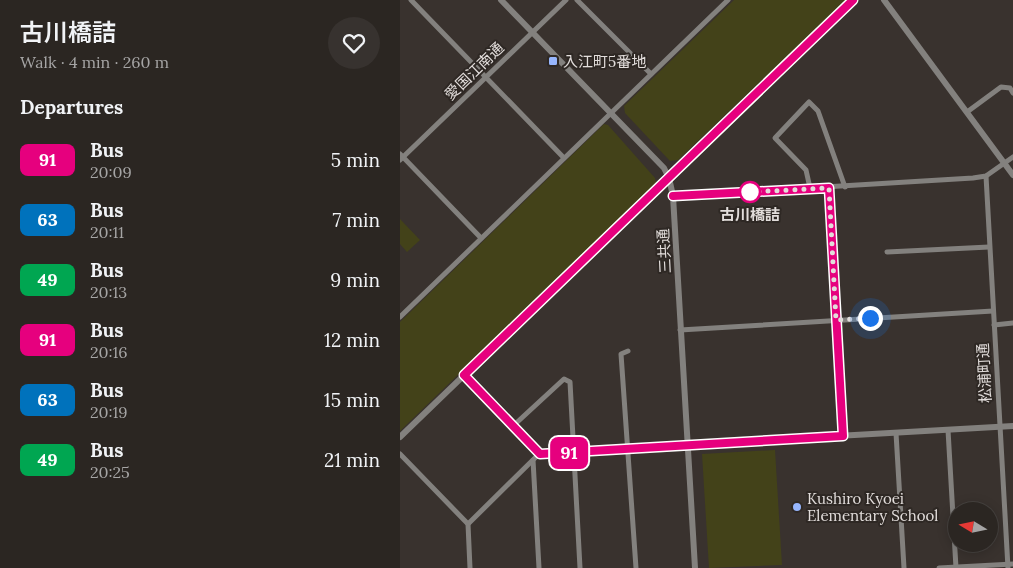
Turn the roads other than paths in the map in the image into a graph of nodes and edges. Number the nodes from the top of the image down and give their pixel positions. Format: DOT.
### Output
graph roads {
  1 [pos="411,0"];
  2 [pos="501,0"];
  3 [pos="566,0"];
  4 [pos="577,0"];
  5 [pos="727,0"];
  6 [pos="853,0"];
  7 [pos="884,0"];
  8 [pos="532,32"];
  9 [pos="651,74"];
  10 [pos="486,78"];
  11 [pos="1013,93"];
  12 [pos="967,112"];
  13 [pos="611,113"];
  14 [pos="401,157"];
  15 [pos="1013,157"];
  16 [pos="564,158"];
  17 [pos="1004,163"];
  18 [pos="1013,175"];
  19 [pos="986,176"];
  20 [pos="670,178"];
  21 [pos="845,187"];
  22 [pos="810,188"];
  23 [pos="829,188"];
  24 [pos="673,196"];
  25 [pos="482,238"];
  26 [pos="990,247"];
  27 [pos="887,252"];
  28 [pos="993,311"];
  29 [pos="400,317"];
  30 [pos="836,320"];
  31 [pos="1013,323"];
  32 [pos="994,324"];
  33 [pos="680,330"];
  34 [pos="628,351"];
  35 [pos="464,375"];
  36 [pos="513,426"];
  37 [pos="1013,426"];
  38 [pos="1000,427"];
  39 [pos="948,430"];
  40 [pos="896,432"];
  41 [pos="843,436"];
  42 [pos="400,437"];
  43 [pos="688,445"];
  44 [pos="629,449"];
  45 [pos="574,452"];
  46 [pos="400,454"];
  47 [pos="540,454"];
  48 [pos="533,460"];
  49 [pos="468,524"];
  50 [pos="1010,565"];
  51 [pos="470,568"];
  52 [pos="539,568"];
  53 [pos="580,568"];
  54 [pos="636,568"];
  55 [pos="695,568"];
  56 [pos="904,568"];
  57 [pos="939,568"];
  58 [pos="956,568"];
  1 -- 10 [label="street"];
  2 -- 8 [label="street, 三共通"];
  3 -- 8 [label="street, 愛国江南通"];
  4 -- 9 [label="street"];
  5 -- 9 [label="street"];
  6 -- 20 [label="street"];
  7 -- 12 [label="street"];
  8 -- 10 [label="street, 愛国江南通"];
  8 -- 13 [label="street, 三共通"];
  9 -- 13 [label="street"];
  10 -- 14 [label="street, 愛国江南通"];
  10 -- 16 [label="street"];
  11 -- 12 [label="street"];
  12 -- 17 [label="street"];
  13 -- 16 [label="street"];
  13 -- 20 [label="street, 三共通"];
  14 -- 25 [label="street"];
  15 -- 17 [label="street"];
  16 -- 25 [label="street"];
  17 -- 18 [label="street"];
  17 -- 19 [label="street"];
  19 -- 21 [label="street"];
  19 -- 26 [label="street, 松浦町通"];
  20 -- 24 [label="street, 三共通"];
  20 -- 35 [label="street"];
  21 -- 22 [label="street"];
  21 -- 23 [label="street"];
  22 -- 23 [label="street"];
  22 -- 24 [label="street"];
  23 -- 30 [label="street"];
  24 -- 33 [label="street, 三共通"];
  25 -- 29 [label="street"];
  26 -- 27 [label="street"];
  26 -- 28 [label="street, 松浦町通"];
  28 -- 30 [label="street"];
  28 -- 32 [label="street, 松浦町通"];
  30 -- 33 [label="street"];
  30 -- 41 [label="street"];
  31 -- 32 [label="street"];
  32 -- 38 [label="street, 松浦町通"];
  33 -- 43 [label="street, 三共通"];
  34 -- 44 [label="street"];
  35 -- 36 [label="street"];
  35 -- 42 [label="street"];
  36 -- 45 [label="street"];
  36 -- 47 [label="street"];
  37 -- 38 [label="street"];
  38 -- 39 [label="street"];
  38 -- 50 [label="street, 松浦町通"];
  39 -- 40 [label="street"];
  39 -- 58 [label="street"];
  40 -- 41 [label="street"];
  40 -- 56 [label="street"];
  41 -- 43 [label="street"];
  43 -- 44 [label="street"];
  43 -- 55 [label="street, 三共通"];
  44 -- 45 [label="street"];
  44 -- 54 [label="street"];
  45 -- 47 [label="street"];
  45 -- 53 [label="street"];
  46 -- 49 [label="street"];
  47 -- 48 [label="street"];
  48 -- 49 [label="street"];
  48 -- 52 [label="street"];
  49 -- 51 [label="street"];
  50 -- 58 [label="street"];
  57 -- 58 [label="street"];
}
